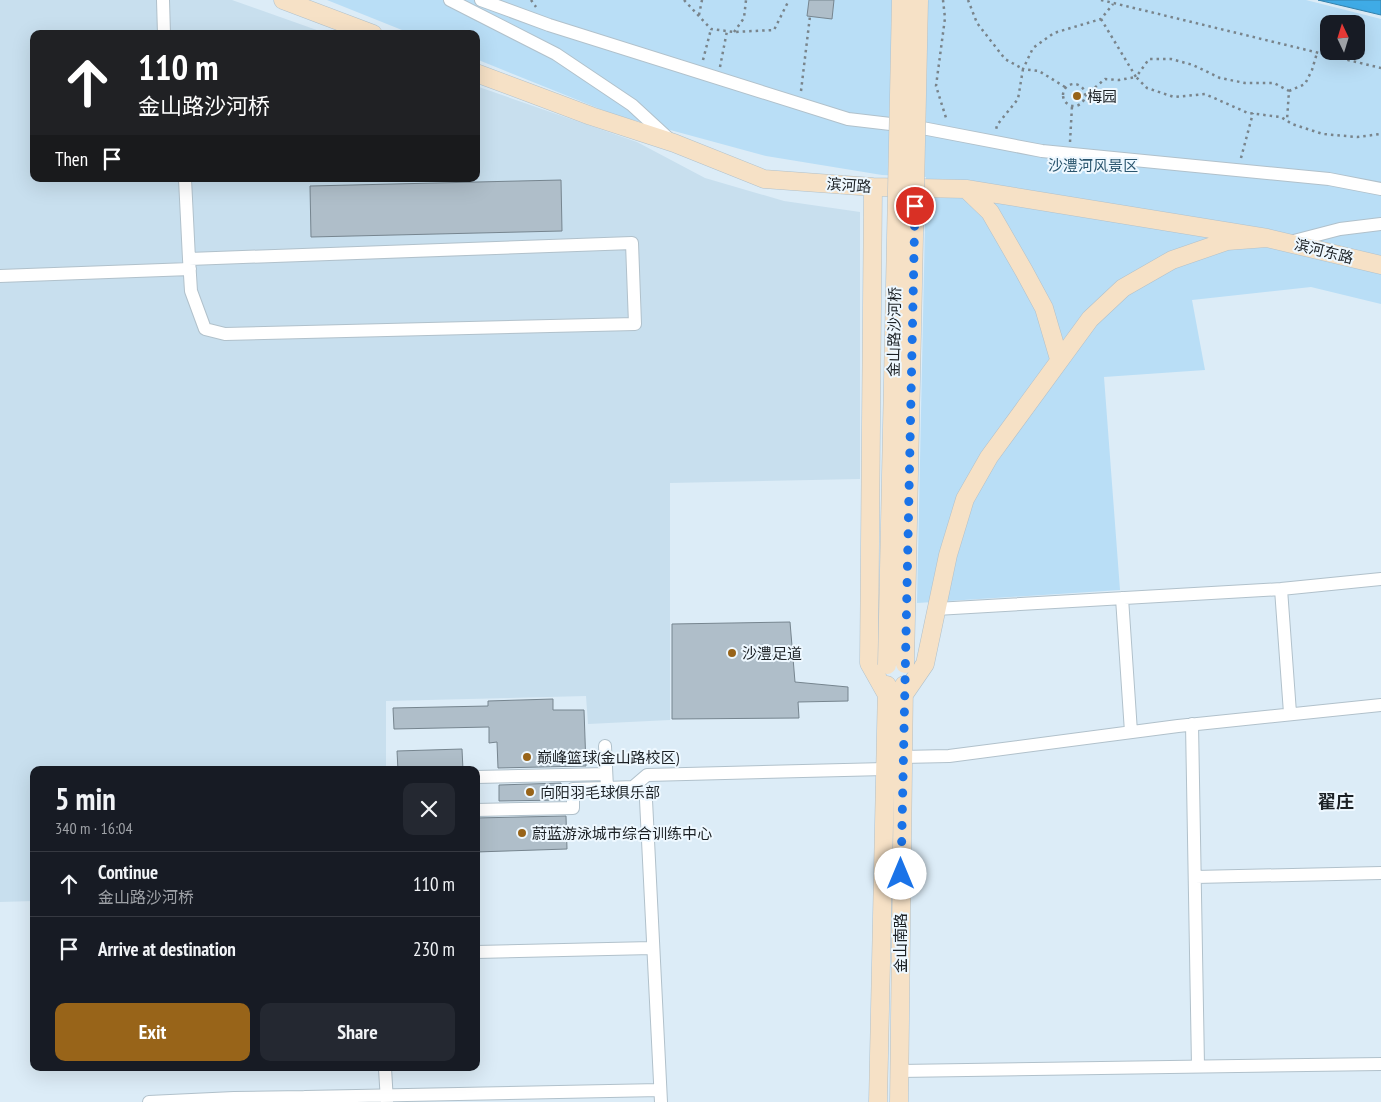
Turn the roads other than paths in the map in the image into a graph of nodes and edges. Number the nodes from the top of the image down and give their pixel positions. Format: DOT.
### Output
graph roads {
  1 [pos="163,0"];
  2 [pos="283,0"];
  3 [pos="450,0"];
  4 [pos="481,0"];
  5 [pos="901,0"];
  6 [pos="919,0"];
  7 [pos="164,30"];
  8 [pos="362,30"];
  9 [pos="480,74"];
  10 [pos="899,126"];
  11 [pos="917,127"];
  12 [pos="674,143"];
  13 [pos="186,182"];
  14 [pos="873,187"];
  15 [pos="1381,188"];
  16 [pos="966,189"];
  17 [pos="1381,224"];
  18 [pos="1267,238"];
  19 [pos="1287,242"];
  20 [pos="190,264"];
  21 [pos="1381,265"];
  22 [pos="0,276"];
  23 [pos="1059,359"];
  24 [pos="1381,579"];
  25 [pos="1281,590"];
  26 [pos="1122,598"];
  27 [pos="936,609"];
  28 [pos="896,664"];
  29 [pos="895,695"];
  30 [pos="1381,704"];
  31 [pos="1290,713"];
  32 [pos="1192,724"];
  33 [pos="1131,732"];
  34 [pos="605,746"];
  35 [pos="902,756"];
  36 [pos="885,769"];
  37 [pos="606,774"];
  38 [pos="480,777"];
  39 [pos="607,788"];
  40 [pos="646,800"];
  41 [pos="480,810"];
  42 [pos="1381,872"];
  43 [pos="1195,877"];
  44 [pos="652,948"];
  45 [pos="480,952"];
  46 [pos="1381,1064"];
  47 [pos="1198,1066"];
  48 [pos="385,1071"];
  49 [pos="900,1071"];
  50 [pos="660,1096"];
  51 [pos="302,1099"];
  52 [pos="386,1099"];
  53 [pos="236,1100"];
  54 [pos="149,1102"];
  55 [pos="878,1102"];
  56 [pos="899,1102"];
  1 -- 7 [label="street"];
  2 -- 8 [label="street"];
  3 -- 12 [label="street"];
  4 -- 10 [label="street"];
  5 -- 10 [label="street, 金山路沙河桥, bridge"];
  6 -- 11 [label="street, 金山路沙河桥, bridge"];
  9 -- 12 [label="street, 滨河路"];
  10 -- 28 [label="street, 金山路沙河桥, bridge"];
  11 -- 15 [label="street"];
  11 -- 28 [label="street, 金山路沙河桥, bridge"];
  12 -- 14 [label="street, 滨河路"];
  13 -- 20 [label="street"];
  14 -- 16 [label="street, 滨河路"];
  14 -- 29 [label="street"];
  16 -- 18 [label="street, 滨河路"];
  16 -- 23 [label="street"];
  17 -- 19 [label="street"];
  18 -- 19 [label="street, 滨河东路"];
  18 -- 23 [label="street"];
  19 -- 21 [label="street, 滨河东路"];
  20 -- 20 [label="street"];
  20 -- 22 [label="street"];
  23 -- 27 [label="street"];
  24 -- 25 [label="street"];
  25 -- 26 [label="street"];
  25 -- 31 [label="street"];
  26 -- 27 [label="street"];
  26 -- 33 [label="street"];
  27 -- 29 [label="street"];
  28 -- 29 [label="street, 金山南路"];
  29 -- 35 [label="street, 金山南路"];
  29 -- 36 [label="street, 金山南路"];
  30 -- 31 [label="street"];
  31 -- 32 [label="street"];
  32 -- 33 [label="street"];
  32 -- 43 [label="street"];
  33 -- 35 [label="street"];
  34 -- 37 [label="street"];
  35 -- 49 [label="street, 金山南路"];
  36 -- 39 [label="street"];
  36 -- 55 [label="street, 金山南路"];
  37 -- 38 [label="street"];
  37 -- 39 [label="street"];
  39 -- 41 [label="street"];
  40 -- 44 [label="street"];
  42 -- 43 [label="street"];
  43 -- 47 [label="street"];
  44 -- 45 [label="street"];
  44 -- 50 [label="street"];
  46 -- 47 [label="street"];
  47 -- 49 [label="street"];
  48 -- 52 [label="street"];
  49 -- 56 [label="street, 金山南路"];
  50 -- 52 [label="street"];
  51 -- 52 [label="street"];
  51 -- 53 [label="street"];
  53 -- 54 [label="street"];
}
